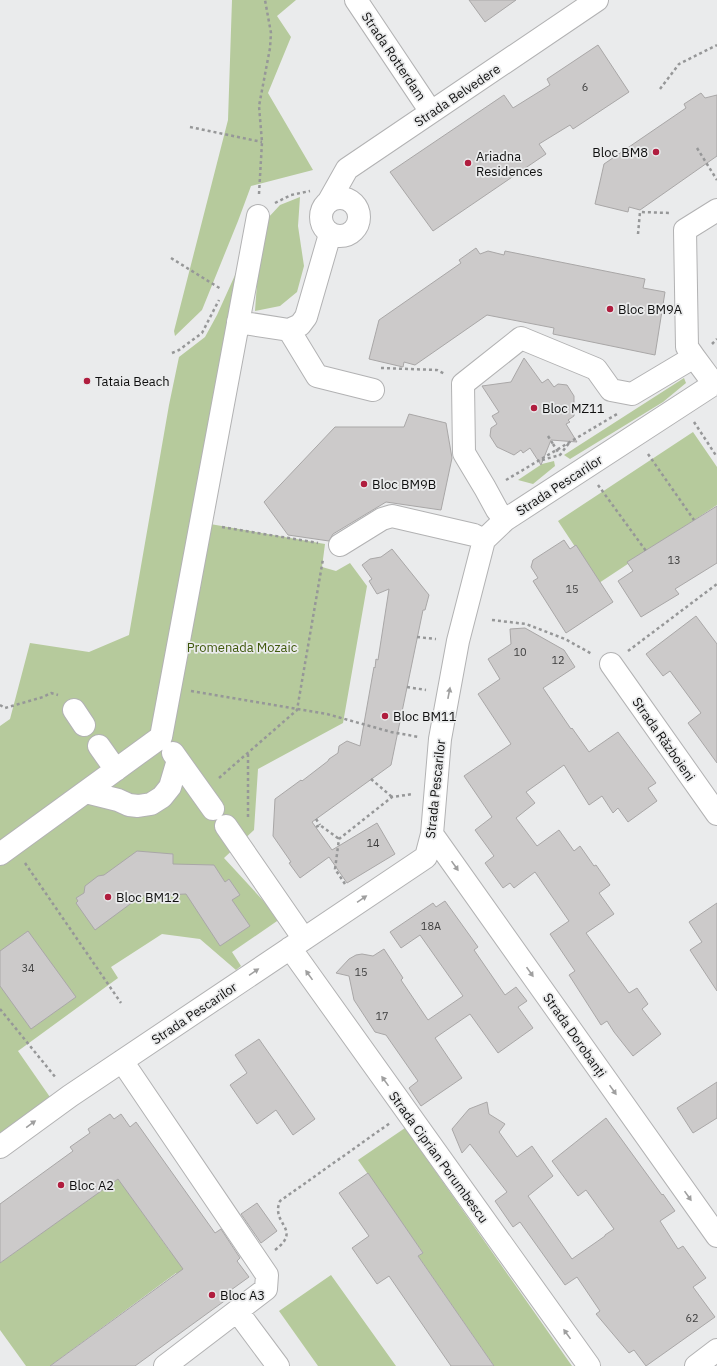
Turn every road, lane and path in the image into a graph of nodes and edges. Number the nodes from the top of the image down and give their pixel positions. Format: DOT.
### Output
graph roads {
  1 [pos="265,0"];
  2 [pos="356,0"];
  3 [pos="583,4"];
  4 [pos="717,45"];
  5 [pos="660,89"];
  6 [pos="431,112"];
  7 [pos="190,127"];
  8 [pos="262,142"];
  9 [pos="697,148"];
  10 [pos="717,180"];
  11 [pos="329,201"];
  12 [pos="717,210"];
  13 [pos="670,212"];
  14 [pos="258,216"];
  15 [pos="330,234"];
  16 [pos="638,234"];
  17 [pos="171,258"];
  18 [pos="224,290"];
  19 [pos="238,322"];
  20 [pos="289,330"];
  21 [pos="717,339"];
  22 [pos="696,361"];
  23 [pos="715,383"];
  24 [pos="463,384"];
  25 [pos="373,390"];
  26 [pos="617,414"];
  27 [pos="694,422"];
  28 [pos="548,436"];
  29 [pos="570,442"];
  30 [pos="647,452"];
  31 [pos="560,455"];
  32 [pos="717,457"];
  33 [pos="538,461"];
  34 [pos="597,484"];
  35 [pos="485,488"];
  36 [pos="505,520"];
  37 [pos="694,520"];
  38 [pos="201,524"];
  39 [pos="484,540"];
  40 [pos="333,545"];
  41 [pos="646,551"];
  42 [pos="717,584"];
  43 [pos="492,620"];
  44 [pos="417,637"];
  45 [pos="441,639"];
  46 [pos="611,664"];
  47 [pos="407,687"];
  48 [pos="171,688"];
  49 [pos="431,690"];
  50 [pos="0,705"];
  51 [pos="297,710"];
  52 [pos="74,711"];
  53 [pos="161,737"];
  54 [pos="424,738"];
  55 [pos="99,746"];
  56 [pos="248,753"];
  57 [pos="178,760"];
  58 [pos="116,770"];
  59 [pos="371,779"];
  60 [pos="86,792"];
  61 [pos="420,794"];
  62 [pos="392,797"];
  63 [pos="207,801"];
  64 [pos="717,814"];
  65 [pos="248,820"];
  66 [pos="316,820"];
  67 [pos="320,825"];
  68 [pos="226,826"];
  69 [pos="316,827"];
  70 [pos="432,834"];
  71 [pos="339,840"];
  72 [pos="6,849"];
  73 [pos="347,888"];
  74 [pos="297,944"];
  75 [pos="121,1003"];
  76 [pos="0,1008"];
  77 [pos="122,1061"];
  78 [pos="70,1096"];
  79 [pos="406,1111"];
  80 [pos="0,1147"];
  81 [pos="717,1236"];
  82 [pos="259,1262"];
  83 [pos="237,1311"];
  84 [pos="717,1350"];
  85 [pos="165,1366"];
  86 [pos="278,1366"];
  87 [pos="589,1366"];
  88 [pos="696,1366"];
  1 -- 8 [label="path"];
  2 -- 6 [label="street, Strada Rotterdam"];
  3 -- 6 [label="street, Strada Belvedere"];
  4 -- 5 [label="path"];
  6 -- 11 [label="street, Strada Belvedere"];
  7 -- 8 [label="path"];
  8 -- 14 [label="path"];
  9 -- 10 [label="path"];
  11 -- 15 [label="street, Strada Belvedere"];
  11 -- 15 [label="street"];
  12 -- 22 [label="street"];
  13 -- 16 [label="path"];
  14 -- 19 [label="street"];
  15 -- 20 [label="street"];
  17 -- 18 [label="path"];
  19 -- 20 [label="street"];
  19 -- 38 [label="street"];
  20 -- 25 [label="street"];
  21 -- 22 [label="path"];
  22 -- 23 [label="street"];
  22 -- 24 [label="street"];
  23 -- 36 [label="street, Strada Pescarilor"];
  24 -- 25 [label="path"];
  24 -- 35 [label="street"];
  26 -- 29 [label="path"];
  27 -- 32 [label="path"];
  28 -- 31 [label="path, bridge"];
  29 -- 31 [label="path"];
  29 -- 33 [label="path"];
  30 -- 37 [label="path"];
  31 -- 33 [label="path"];
  33 -- 35 [label="path"];
  34 -- 41 [label="path"];
  35 -- 36 [label="street"];
  36 -- 39 [label="street, Strada Pescarilor"];
  38 -- 40 [label="path"];
  38 -- 48 [label="street"];
  39 -- 40 [label="street"];
  70 -- 39 [label="street, Strada Pescarilor, one-way"];
  40 -- 51 [label="path"];
  42 -- 46 [label="path"];
  43 -- 46 [label="path"];
  44 -- 45 [label="path"];
  46 -- 64 [label="street, Strada Războieni"];
  47 -- 49 [label="path"];
  48 -- 51 [label="path"];
  48 -- 53 [label="street"];
  50 -- 52 [label="path"];
  51 -- 54 [label="path"];
  51 -- 56 [label="path"];
  53 -- 57 [label="street"];
  53 -- 58 [label="street"];
  55 -- 58 [label="street"];
  56 -- 63 [label="path"];
  56 -- 65 [label="path"];
  57 -- 60 [label="street"];
  57 -- 63 [label="street"];
  58 -- 60 [label="street"];
  59 -- 62 [label="path"];
  60 -- 72 [label="street"];
  61 -- 62 [label="path"];
  62 -- 71 [label="path"];
  66 -- 67 [label="path"];
  67 -- 69 [label="path"];
  67 -- 71 [label="path"];
  68 -- 74 [label="street, Strada Ciprian Porumbescu"];
  74 -- 70 [label="street, Strada Pescarilor, one-way"];
  70 -- 81 [label="street, Strada Dorobanți, one-way"];
  71 -- 73 [label="path"];
  72 -- 75 [label="path"];
  77 -- 74 [label="street, Strada Pescarilor, one-way"];
  79 -- 74 [label="street, Strada Ciprian Porumbescu, one-way"];
  76 -- 78 [label="path"];
  77 -- 78 [label="street, Strada Pescarilor"];
  77 -- 82 [label="street"];
  80 -- 78 [label="street, Strada Pescarilor, one-way"];
  79 -- 82 [label="path"];
  87 -- 79 [label="street, Strada Ciprian Porumbescu, one-way"];
  82 -- 83 [label="street"];
  83 -- 85 [label="street"];
  83 -- 86 [label="street"];
  84 -- 88 [label="street"];
}
